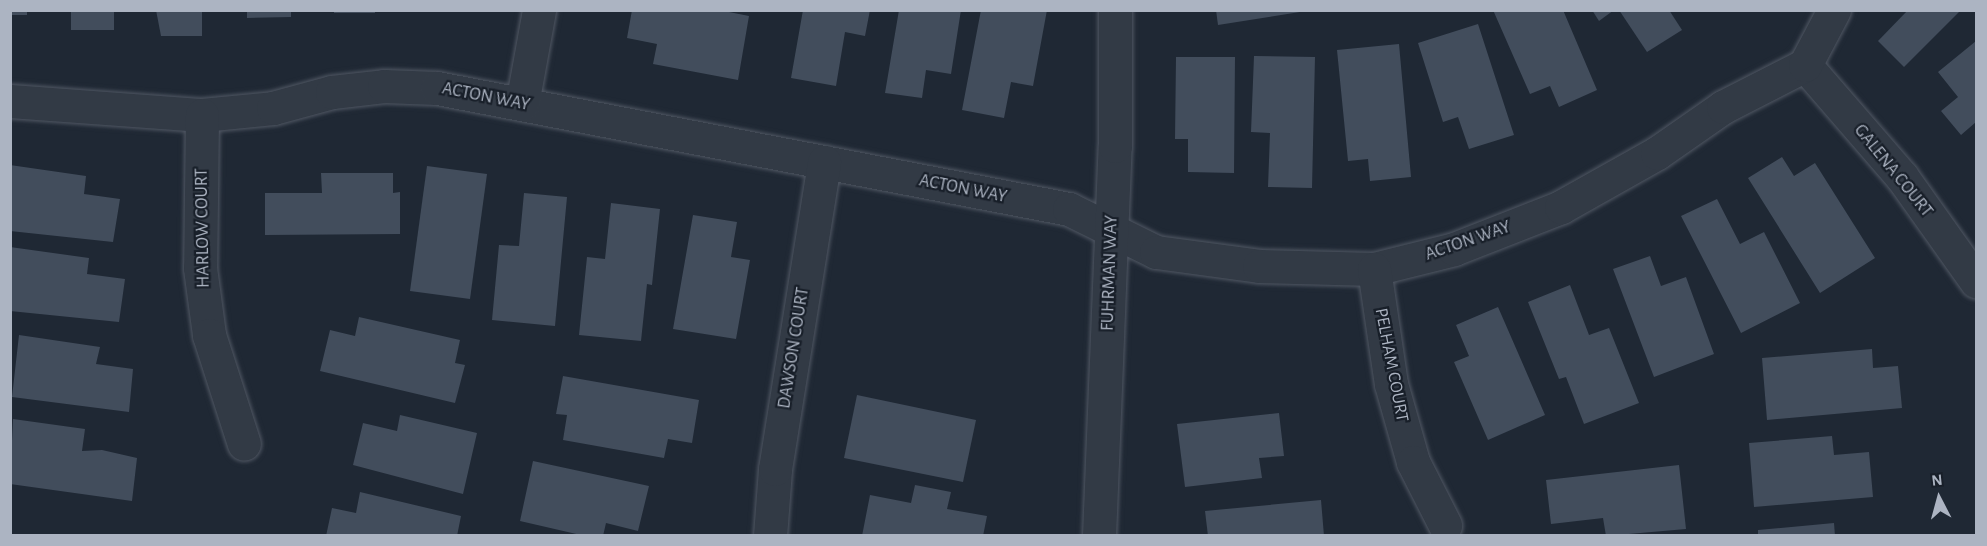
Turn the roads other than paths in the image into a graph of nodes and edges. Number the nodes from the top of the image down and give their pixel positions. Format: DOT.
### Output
graph roads {
  1 [pos="539,10"];
  2 [pos="1114,10"];
  3 [pos="1834,10"];
  4 [pos="1805,64"];
  5 [pos="10,101"];
  6 [pos="522,104"];
  7 [pos="202,115"];
  8 [pos="824,162"];
  9 [pos="1112,230"];
  10 [pos="1374,268"];
  11 [pos="1977,280"];
  12 [pos="244,444"];
  13 [pos="1445,525"];
  14 [pos="770,536"];
  15 [pos="1099,536"];
  1 -- 6 [label="street"];
  2 -- 9 [label="street, FUHRMAN WAY"];
  3 -- 4 [label="street"];
  4 -- 10 [label="street, ACTON WAY"];
  4 -- 11 [label="street, GALENA COURT"];
  5 -- 7 [label="street, ACTON WAY"];
  6 -- 7 [label="street, ACTON WAY"];
  6 -- 8 [label="street, ACTON WAY"];
  7 -- 12 [label="street, HARLOW COURT"];
  8 -- 9 [label="street, ACTON WAY"];
  8 -- 14 [label="street, DAWSON COURT"];
  9 -- 10 [label="street, ACTON WAY"];
  9 -- 15 [label="street, FUHRMAN WAY"];
  10 -- 13 [label="street, PELHAM COURT"];
}
